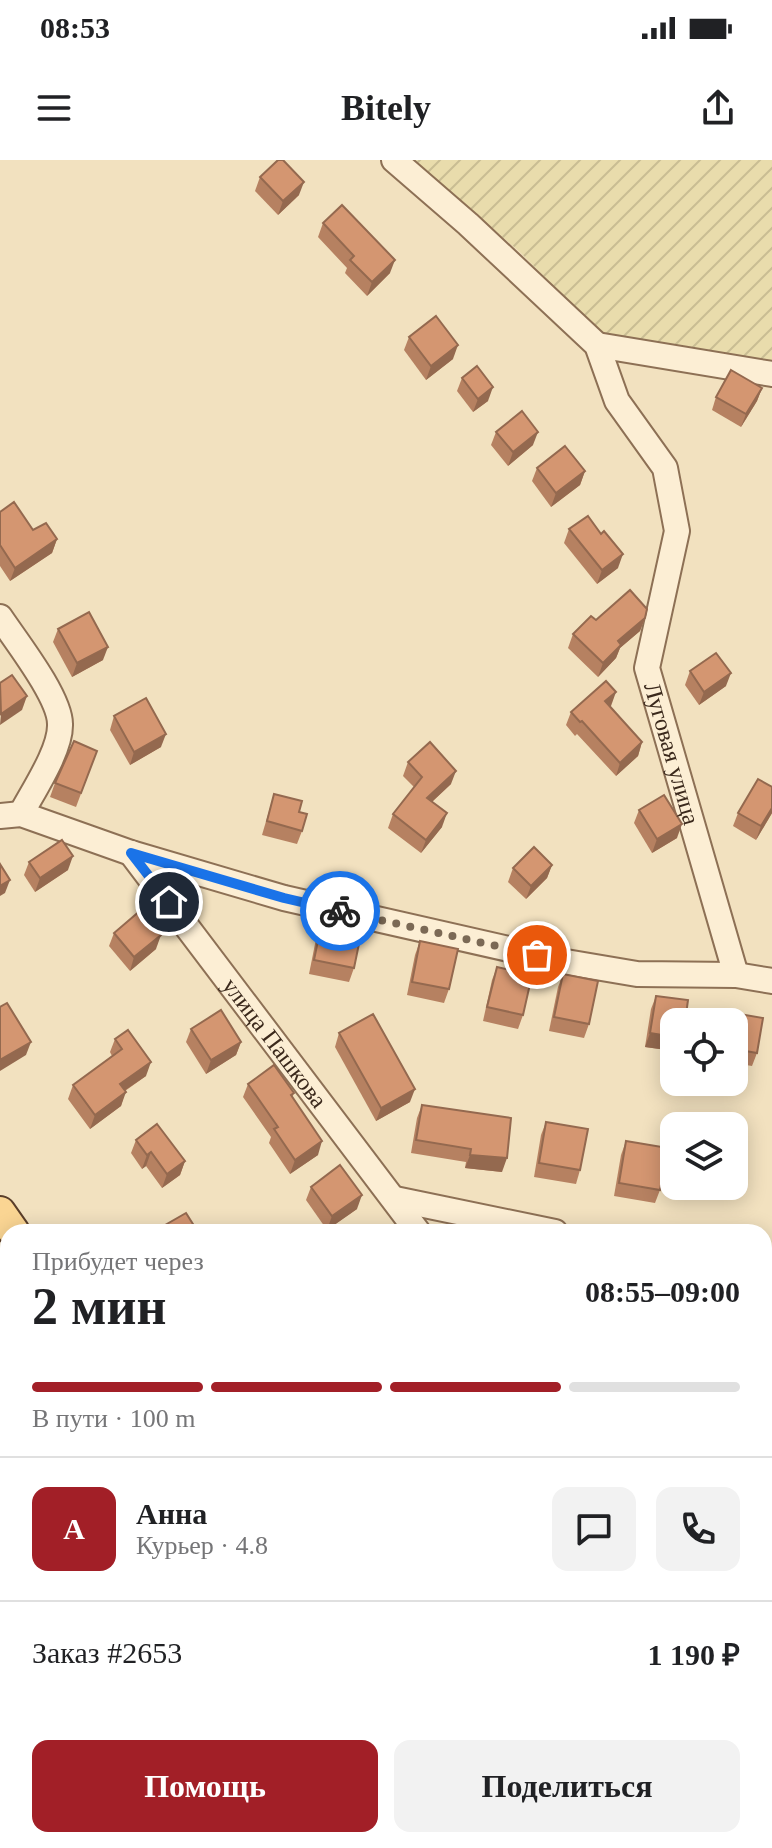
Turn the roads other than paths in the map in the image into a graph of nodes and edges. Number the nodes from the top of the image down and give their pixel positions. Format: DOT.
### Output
graph roads {
  1 [pos="394,160"];
  2 [pos="597,345"];
  3 [pos="772,374"];
  4 [pos="0,617"];
  5 [pos="10,815"];
  6 [pos="131,853"];
  7 [pos="736,975"];
  8 [pos="772,981"];
  9 [pos="395,1199"];
  10 [pos="412,1224"];
  11 [pos="516,1224"];
  1 -- 2 [label="street, Луговая улица"];
  2 -- 3 [label="street"];
  2 -- 7 [label="street, Луговая улица"];
  4 -- 5 [label="street"];
  5 -- 6 [label="street"];
  6 -- 7 [label="street"];
  6 -- 9 [label="street, улица Пашкова"];
  7 -- 8 [label="street"];
  9 -- 10 [label="street, улица Пашкова"];
  9 -- 11 [label="street"];
}
